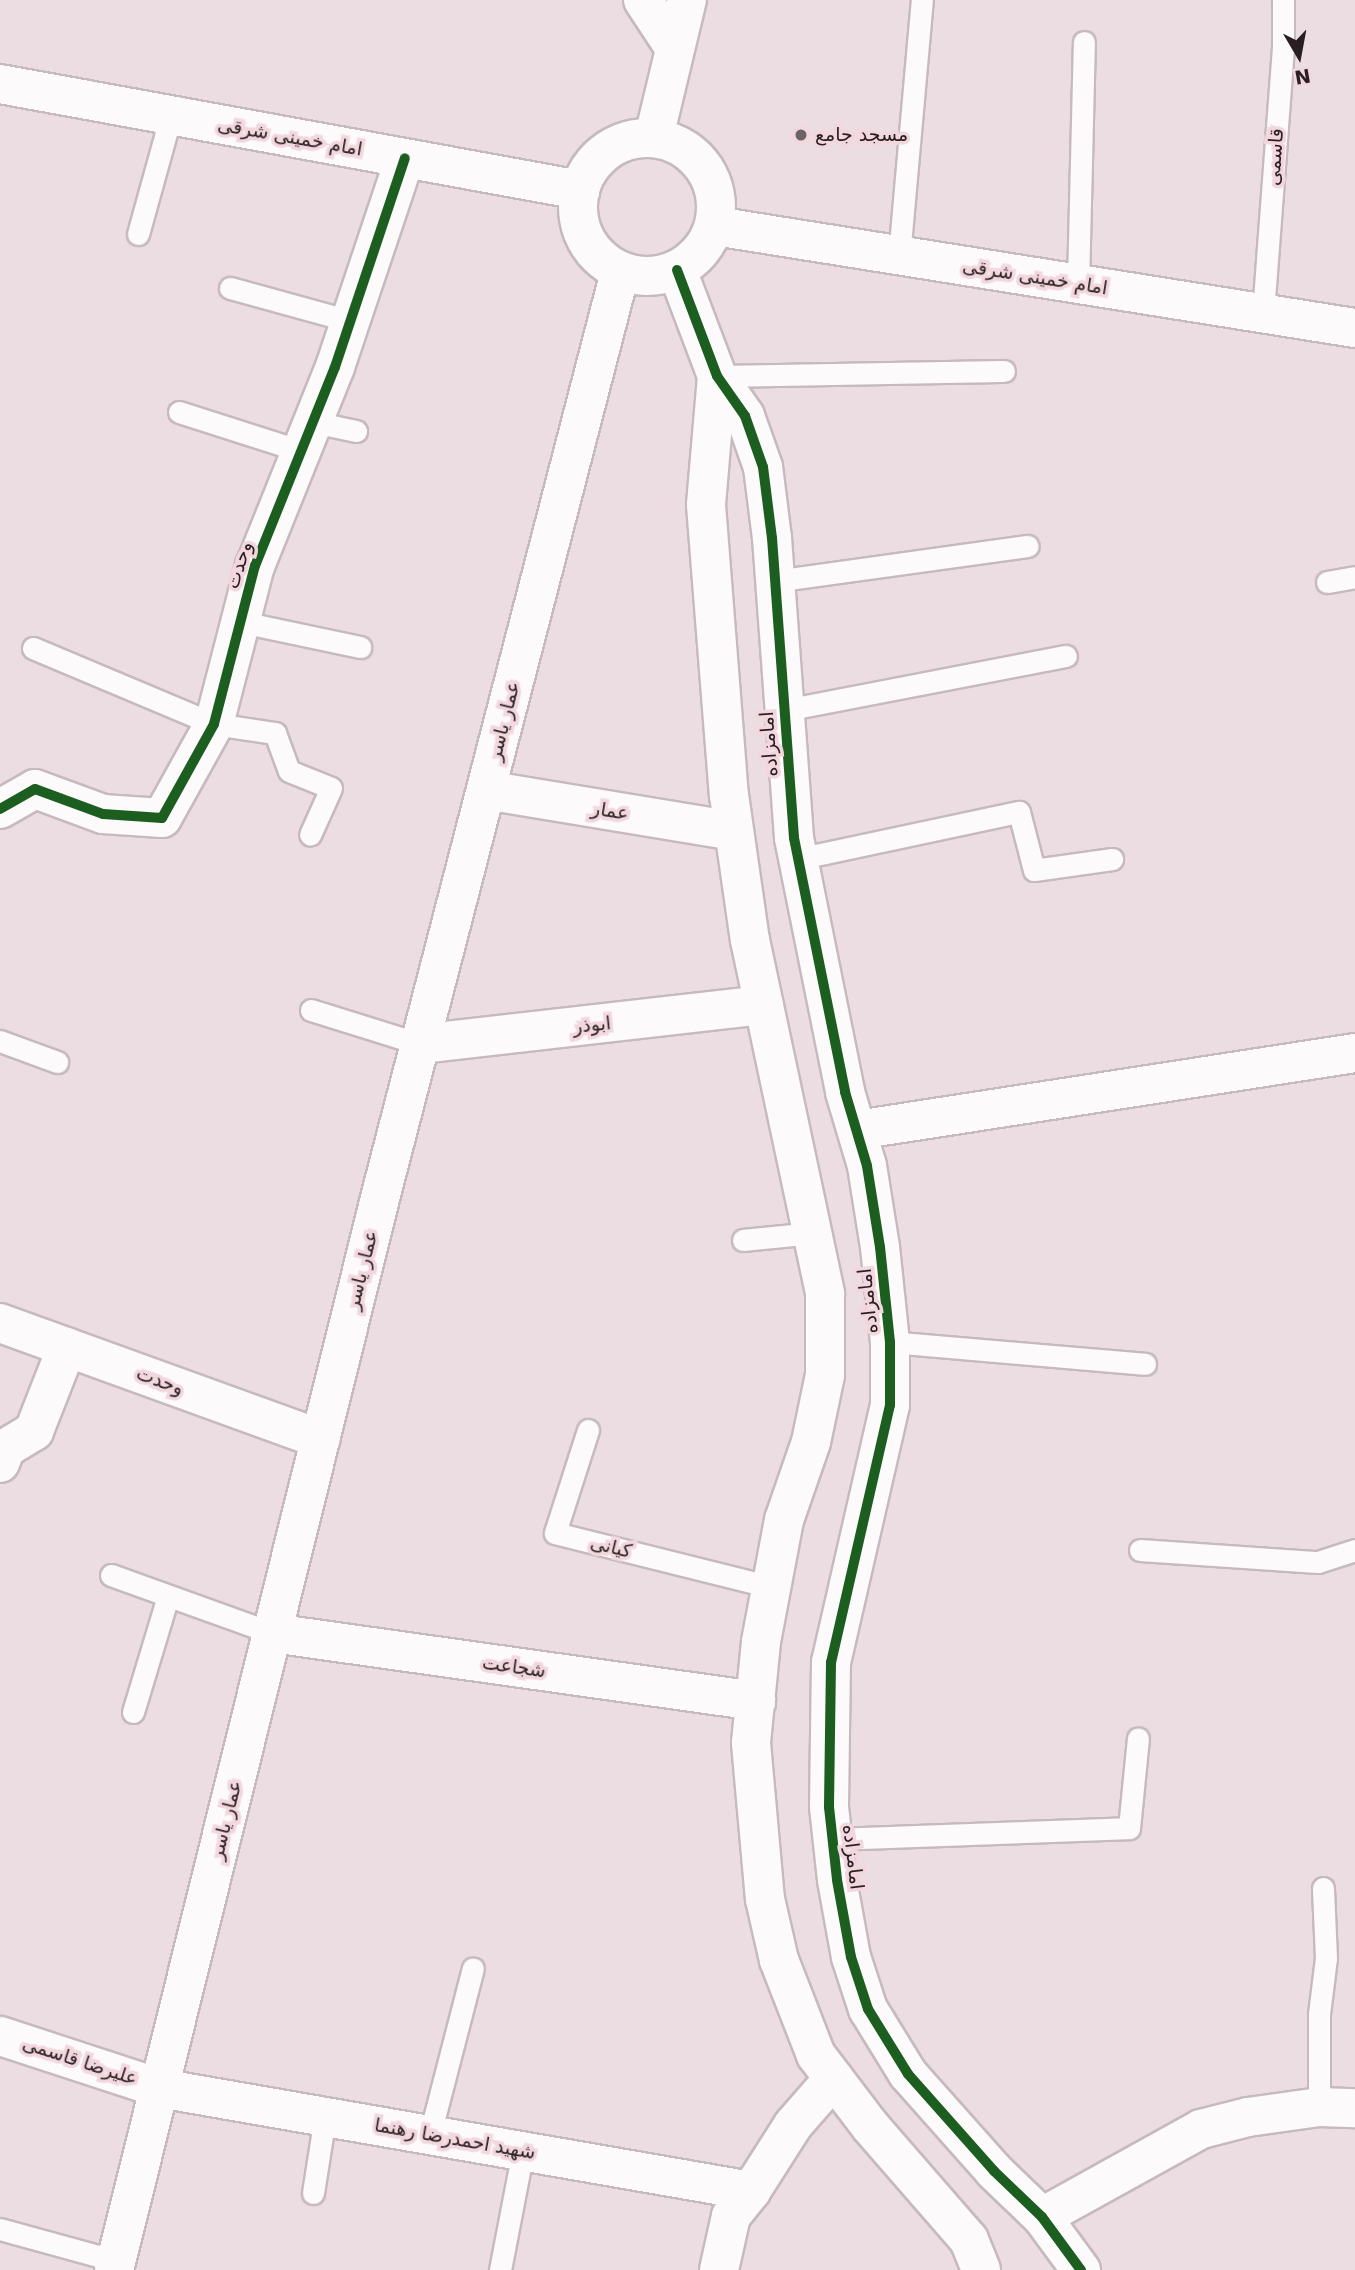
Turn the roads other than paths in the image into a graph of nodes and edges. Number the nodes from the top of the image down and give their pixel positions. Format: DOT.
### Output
graph roads {
  1 [pos="643,0"];
  2 [pos="687,0"];
  3 [pos="922,0"];
  4 [pos="1283,0"];
  5 [pos="1084,42"];
  6 [pos="674,47"];
  7 [pos="0,84"];
  8 [pos="171,115"];
  9 [pos="654,138"];
  10 [pos="405,158"];
  11 [pos="580,190"];
  12 [pos="715,226"];
  13 [pos="138,234"];
  14 [pos="900,256"];
  15 [pos="677,270"];
  16 [pos="620,272"];
  17 [pos="1079,284"];
  18 [pos="230,288"];
  19 [pos="1264,313"];
  20 [pos="350,321"];
  21 [pos="1355,328"];
  22 [pos="1004,371"];
  23 [pos="718,376"];
  24 [pos="179,412"];
  25 [pos="356,431"];
  26 [pos="307,437"];
  27 [pos="1028,546"];
  28 [pos="1355,577"];
  29 [pos="775,581"];
  30 [pos="1326,582"];
  31 [pos="241,622"];
  32 [pos="360,647"];
  33 [pos="33,648"];
  34 [pos="1066,656"];
  35 [pos="785,710"];
  36 [pos="214,724"];
  37 [pos="486,790"];
  38 [pos="0,809"];
  39 [pos="734,831"];
  40 [pos="310,835"];
  41 [pos="797,859"];
  42 [pos="1112,859"];
  43 [pos="764,1005"];
  44 [pos="312,1010"];
  45 [pos="0,1041"];
  46 [pos="420,1044"];
  47 [pos="1355,1053"];
  48 [pos="57,1062"];
  49 [pos="857,1130"];
  50 [pos="813,1233"];
  51 [pos="743,1240"];
  52 [pos="0,1323"];
  53 [pos="890,1342"];
  54 [pos="67,1347"];
  55 [pos="1145,1364"];
  56 [pos="588,1430"];
  57 [pos="321,1439"];
  58 [pos="0,1463"];
  59 [pos="1140,1550"];
  60 [pos="1355,1550"];
  61 [pos="111,1575"];
  62 [pos="772,1587"];
  63 [pos="168,1596"];
  64 [pos="272,1633"];
  65 [pos="756,1701"];
  66 [pos="133,1712"];
  67 [pos="1138,1738"];
  68 [pos="832,1839"];
  69 [pos="1323,1888"];
  70 [pos="473,1968"];
  71 [pos="0,2036"];
  72 [pos="834,2078"];
  73 [pos="159,2088"];
  74 [pos="1337,2108"];
  75 [pos="325,2116"];
  76 [pos="430,2134"];
  77 [pos="523,2151"];
  78 [pos="751,2191"];
  79 [pos="313,2193"];
  80 [pos="1042,2217"];
  81 [pos="0,2230"];
  82 [pos="115,2265"];
  83 [pos="500,2270"];
  84 [pos="719,2270"];
  85 [pos="981,2270"];
  86 [pos="1082,2270"];
  1 -- 6 [label="street"];
  2 -- 6 [label="street"];
  3 -- 14 [label="lane"];
  4 -- 19 [label="lane, قاسمی"];
  5 -- 17 [label="lane"];
  6 -- 9 [label="street"];
  7 -- 8 [label="street, امام خمینی شرقی"];
  8 -- 10 [label="street, امام خمینی شرقی"];
  8 -- 13 [label="lane"];
  9 -- 11 [label="street"];
  9 -- 12 [label="street"];
  10 -- 11 [label="street, امام خمینی شرقی"];
  10 -- 20 [label="street, وحدت"];
  11 -- 16 [label="street"];
  12 -- 14 [label="street, امام خمینی شرقی"];
  12 -- 15 [label="street"];
  14 -- 17 [label="street, امام خمینی شرقی"];
  15 -- 16 [label="street"];
  15 -- 23 [label="street, امامزاده"];
  16 -- 37 [label="street, عمار یاسر"];
  17 -- 19 [label="street, امام خمینی شرقی"];
  18 -- 20 [label="lane"];
  19 -- 21 [label="street, امام خمینی شرقی"];
  20 -- 26 [label="street, وحدت"];
  22 -- 23 [label="lane"];
  23 -- 29 [label="street, امامزاده"];
  23 -- 39 [label="street, امامزاده"];
  24 -- 26 [label="lane"];
  25 -- 26 [label="lane"];
  26 -- 31 [label="street, وحدت"];
  27 -- 29 [label="lane"];
  28 -- 30 [label="lane"];
  29 -- 35 [label="street, امامزاده"];
  31 -- 32 [label="lane"];
  31 -- 36 [label="street, وحدت"];
  33 -- 36 [label="lane"];
  34 -- 35 [label="lane"];
  35 -- 41 [label="street, امامزاده"];
  36 -- 38 [label="street, وحدت"];
  36 -- 40 [label="lane"];
  37 -- 39 [label="street, عمار"];
  37 -- 46 [label="street, عمار یاسر"];
  39 -- 43 [label="street, امامزاده"];
  41 -- 42 [label="lane"];
  41 -- 49 [label="street, امامزاده"];
  43 -- 46 [label="street, ابوذر"];
  43 -- 50 [label="street, امامزاده"];
  44 -- 46 [label="lane"];
  45 -- 48 [label="lane"];
  46 -- 57 [label="street, عمار یاسر"];
  47 -- 49 [label="street"];
  49 -- 53 [label="street, امامزاده"];
  50 -- 51 [label="lane"];
  50 -- 62 [label="street, امامزاده"];
  52 -- 54 [label="street, وحدت"];
  53 -- 55 [label="lane"];
  53 -- 68 [label="street, امامزاده"];
  54 -- 57 [label="street, وحدت"];
  54 -- 58 [label="street"];
  56 -- 62 [label="lane, کیانی"];
  57 -- 64 [label="street, عمار یاسر"];
  59 -- 60 [label="lane"];
  61 -- 63 [label="lane"];
  62 -- 65 [label="street, امامزاده"];
  63 -- 64 [label="lane"];
  63 -- 66 [label="lane"];
  64 -- 65 [label="street, شجاعت"];
  64 -- 73 [label="street, عمار یاسر"];
  65 -- 72 [label="street, امامزاده"];
  67 -- 68 [label="lane"];
  68 -- 80 [label="street, امامزاده"];
  69 -- 74 [label="lane"];
  70 -- 76 [label="lane"];
  71 -- 73 [label="street, علیرضا قاسمی"];
  72 -- 78 [label="street"];
  72 -- 85 [label="street, امامزاده"];
  73 -- 75 [label="street, شهید احمدرضا رهنما"];
  73 -- 82 [label="street, عمار یاسر"];
  74 -- 80 [label="street"];
  75 -- 76 [label="street, شهید احمدرضا رهنما"];
  75 -- 79 [label="lane"];
  76 -- 77 [label="street, شهید احمدرضا رهنما"];
  77 -- 78 [label="street, شهید احمدرضا رهنما"];
  77 -- 83 [label="lane"];
  78 -- 84 [label="street"];
  80 -- 86 [label="street, امامزاده"];
  81 -- 82 [label="lane"];
}
